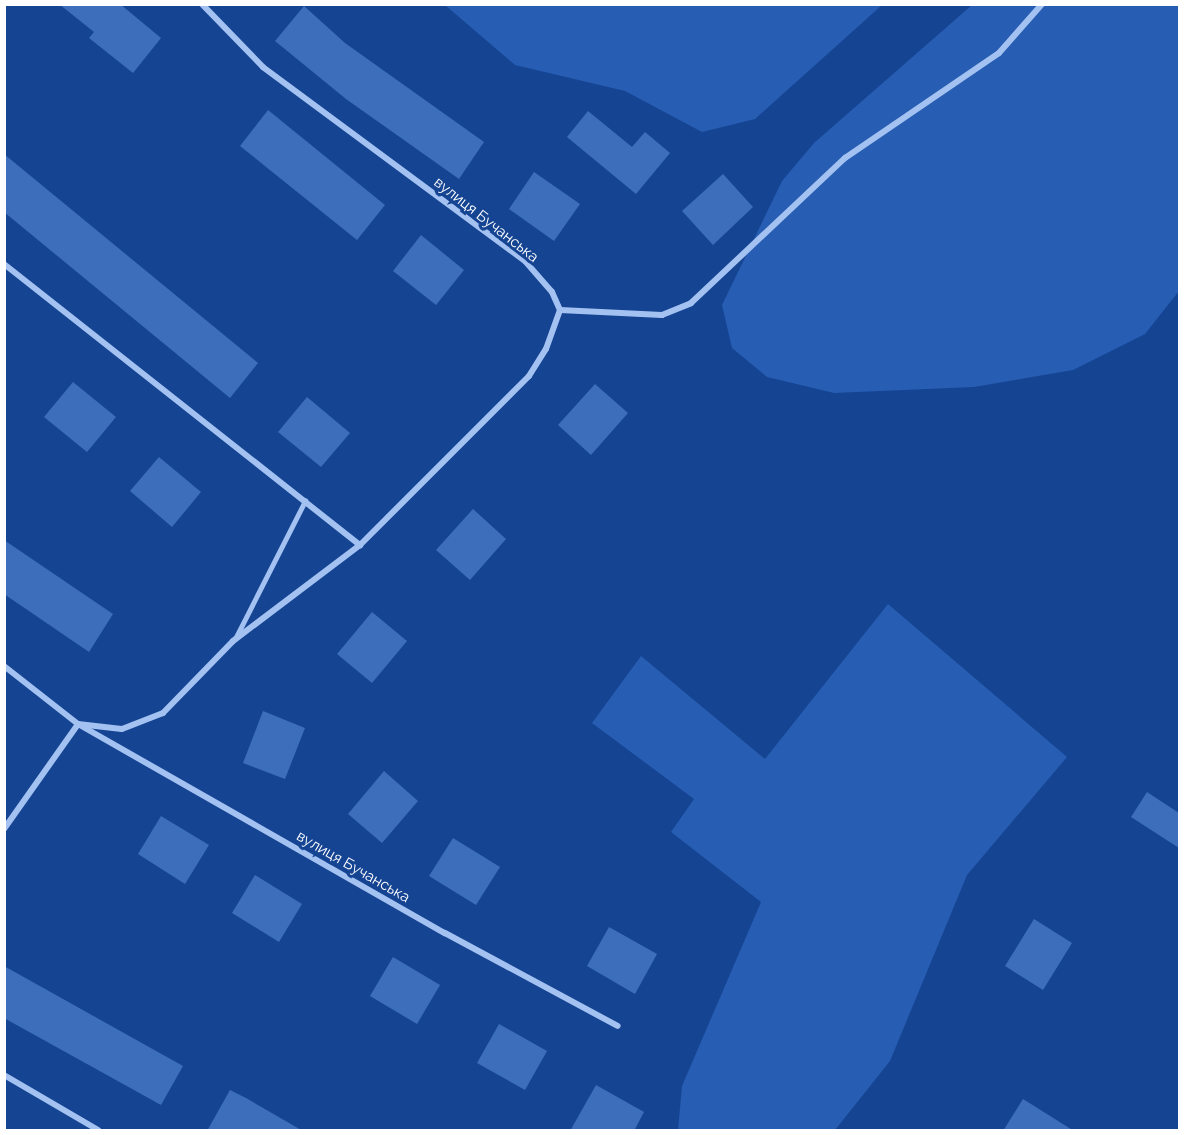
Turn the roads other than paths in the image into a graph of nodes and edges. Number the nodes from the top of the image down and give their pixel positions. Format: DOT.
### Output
graph roads {
  1 [pos="202,4"];
  2 [pos="1042,4"];
  3 [pos="4,264"];
  4 [pos="560,310"];
  5 [pos="305,501"];
  6 [pos="360,545"];
  7 [pos="233,641"];
  8 [pos="4,666"];
  9 [pos="78,724"];
  10 [pos="4,829"];
  11 [pos="618,1026"];
  12 [pos="4,1075"];
  13 [pos="98,1131"];
  1 -- 4 [label="street, вулиця Бучанська"];
  2 -- 4 [label="street"];
  3 -- 5 [label="street"];
  4 -- 6 [label="street"];
  5 -- 6 [label="street"];
  5 -- 7 [label="lane"];
  6 -- 7 [label="street"];
  7 -- 9 [label="street"];
  8 -- 9 [label="street, вулиця Бучанська"];
  9 -- 10 [label="street"];
  9 -- 11 [label="street, вулиця Бучанська"];
  12 -- 13 [label="street"];
}
